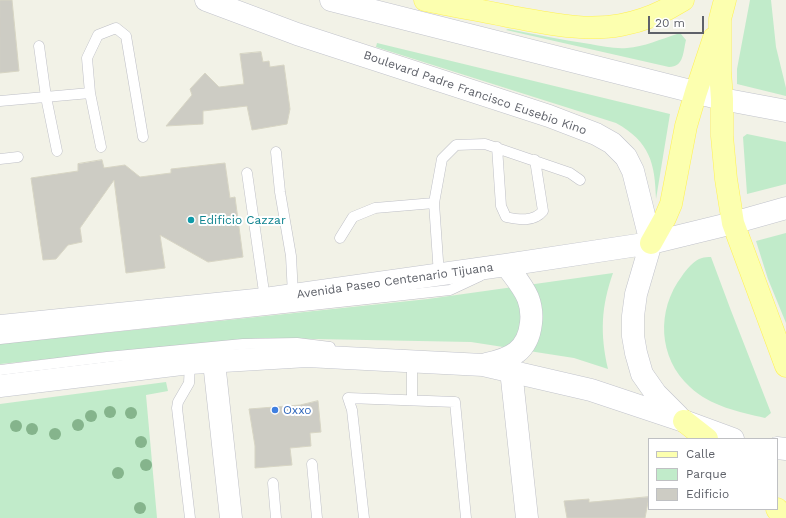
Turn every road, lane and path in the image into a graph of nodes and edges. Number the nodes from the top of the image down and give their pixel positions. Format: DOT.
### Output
graph roads {
  1 [pos="206,0"];
  2 [pos="331,0"];
  3 [pos="425,0"];
  4 [pos="683,0"];
  5 [pos="723,10"];
  6 [pos="39,46"];
  7 [pos="696,92"];
  8 [pos="90,93"];
  9 [pos="46,97"];
  10 [pos="722,99"];
  11 [pos="0,101"];
  12 [pos="786,112"];
  13 [pos="144,138"];
  14 [pos="101,147"];
  15 [pos="496,147"];
  16 [pos="56,151"];
  17 [pos="276,152"];
  18 [pos="18,157"];
  19 [pos="0,159"];
  20 [pos="535,160"];
  21 [pos="248,173"];
  22 [pos="580,180"];
  23 [pos="434,203"];
  24 [pos="786,208"];
  25 [pos="733,224"];
  26 [pos="340,238"];
  27 [pos="651,242"];
  28 [pos="506,265"];
  29 [pos="439,275"];
  30 [pos="293,295"];
  31 [pos="265,299"];
  32 [pos="0,326"];
  33 [pos="0,339"];
  34 [pos="214,362"];
  35 [pos="412,362"];
  36 [pos="190,363"];
  37 [pos="482,365"];
  38 [pos="786,366"];
  39 [pos="0,370"];
  40 [pos="511,370"];
  41 [pos="0,386"];
  42 [pos="412,400"];
  43 [pos="684,420"];
  44 [pos="706,438"];
  45 [pos="730,438"];
  46 [pos="312,464"];
  47 [pos="273,483"];
  48 [pos="190,518"];
  49 [pos="231,518"];
  50 [pos="276,518"];
  51 [pos="317,518"];
  52 [pos="364,518"];
  53 [pos="466,518"];
  54 [pos="528,518"];
  1 -- 27 [label="main road, Boulevard Padre Francisco Eusebio Kino"];
  2 -- 7 [label="main road"];
  3 -- 4 [label="main road"];
  5 -- 7 [label="main road"];
  5 -- 10 [label="main road"];
  6 -- 9 [label="lane"];
  7 -- 10 [label="main road"];
  7 -- 27 [label="main road"];
  8 -- 9 [label="lane"];
  8 -- 13 [label="lane"];
  8 -- 14 [label="lane"];
  9 -- 11 [label="lane"];
  9 -- 16 [label="lane"];
  10 -- 12 [label="main road"];
  10 -- 25 [label="main road"];
  15 -- 20 [label="lane"];
  15 -- 20 [label="lane"];
  15 -- 23 [label="lane"];
  17 -- 30 [label="lane"];
  18 -- 19 [label="lane"];
  20 -- 22 [label="lane"];
  21 -- 31 [label="lane"];
  23 -- 26 [label="lane"];
  23 -- 29 [label="lane"];
  24 -- 25 [label="main road, Avenida Paseo Centenario Tijuana"];
  25 -- 27 [label="main road, Avenida Paseo Centenario Tijuana"];
  25 -- 38 [label="main road"];
  27 -- 28 [label="main road, Avenida Paseo Centenario Tijuana"];
  27 -- 43 [label="main road"];
  28 -- 29 [label="main road, Avenida Paseo Centenario Tijuana"];
  28 -- 33 [label="lane"];
  28 -- 37 [label="main road"];
  29 -- 30 [label="main road, Avenida Paseo Centenario Tijuana"];
  30 -- 31 [label="main road, Avenida Paseo Centenario Tijuana"];
  31 -- 32 [label="main road, Avenida Paseo Centenario Tijuana"];
  34 -- 35 [label="main road"];
  34 -- 36 [label="main road"];
  34 -- 49 [label="main road"];
  35 -- 37 [label="main road"];
  35 -- 39 [label="lane"];
  35 -- 42 [label="lane"];
  36 -- 41 [label="main road"];
  36 -- 48 [label="lane"];
  37 -- 40 [label="main road"];
  40 -- 43 [label="main road"];
  40 -- 54 [label="main road"];
  42 -- 52 [label="lane"];
  42 -- 53 [label="lane"];
  43 -- 44 [label="main road"];
  43 -- 45 [label="main road"];
  46 -- 51 [label="lane"];
  47 -- 50 [label="lane"];
}
